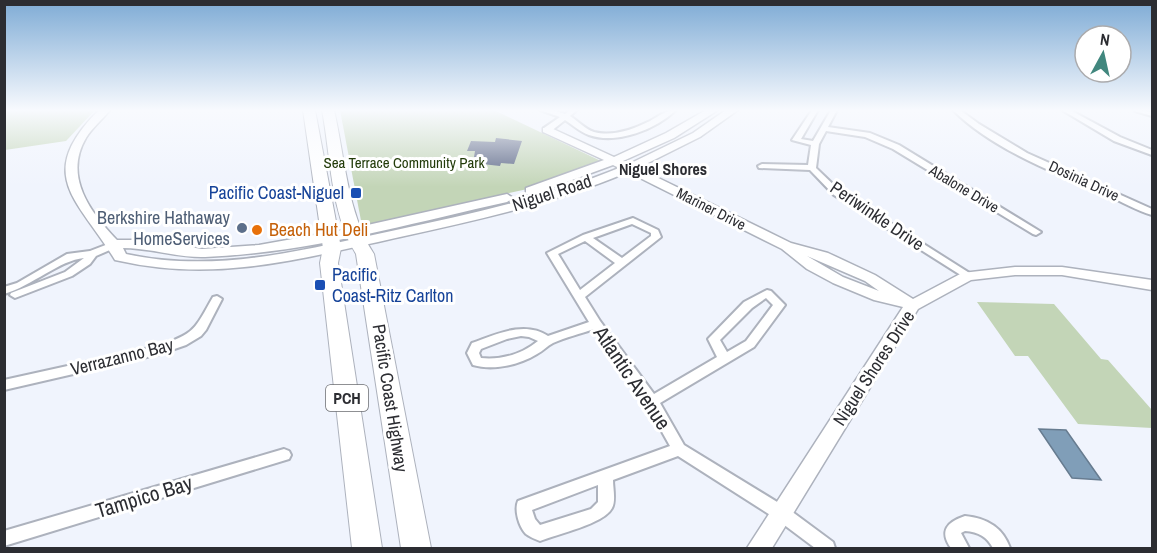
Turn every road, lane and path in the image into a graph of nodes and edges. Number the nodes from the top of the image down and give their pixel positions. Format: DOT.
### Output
graph roads {
  1 [pos="82,136"];
  2 [pos="316,136"];
  3 [pos="331,136"];
  4 [pos="560,136"];
  5 [pos="672,136"];
  6 [pos="695,136"];
  7 [pos="799,136"];
  8 [pos="819,136"];
  9 [pos="869,136"];
  10 [pos="992,136"];
  11 [pos="1111,136"];
  12 [pos="815,144"];
  13 [pos="1152,153"];
  14 [pos="621,164"];
  15 [pos="762,166"];
  16 [pos="812,168"];
  17 [pos="1152,212"];
  18 [pos="1036,232"];
  19 [pos="586,237"];
  20 [pos="343,240"];
  21 [pos="116,244"];
  22 [pos="92,254"];
  23 [pos="620,262"];
  24 [pos="46,269"];
  25 [pos="64,275"];
  26 [pos="967,276"];
  27 [pos="1152,285"];
  28 [pos="25,287"];
  29 [pos="4,291"];
  30 [pos="579,296"];
  31 [pos="4,298"];
  32 [pos="217,299"];
  33 [pos="912,306"];
  34 [pos="596,324"];
  35 [pos="546,341"];
  36 [pos="724,359"];
  37 [pos="4,385"];
  38 [pos="652,401"];
  39 [pos="679,449"];
  40 [pos="284,455"];
  41 [pos="605,477"];
  42 [pos="781,513"];
  43 [pos="4,539"];
  44 [pos="367,549"];
  45 [pos="416,549"];
  46 [pos="759,549"];
  47 [pos="827,549"];
  48 [pos="961,549"];
  49 [pos="1002,549"];
  1 -- 21 [label="street"];
  2 -- 20 [label="highway, Pacific Coast Highway / PCH"];
  3 -- 20 [label="highway, Pacific Coast Highway / PCH"];
  4 -- 14 [label="street, Mariner Drive"];
  5 -- 14 [label="street, Niguel Road"];
  6 -- 14 [label="street, Niguel Road"];
  7 -- 12 [label="street"];
  8 -- 12 [label="street, Periwinkle Drive"];
  9 -- 18 [label="street, Abalone Drive"];
  10 -- 17 [label="street, Dosinia Drive"];
  11 -- 13 [label="street"];
  12 -- 16 [label="street, Periwinkle Drive"];
  14 -- 20 [label="street, Niguel Road"];
  14 -- 33 [label="street, Mariner Drive"];
  15 -- 16 [label="street"];
  16 -- 26 [label="street, Periwinkle Drive"];
  19 -- 23 [label="street"];
  19 -- 23 [label="street, Atlantic Avenue"];
  19 -- 30 [label="street, Atlantic Avenue"];
  20 -- 21 [label="street, Niguel Road"];
  20 -- 44 [label="highway, Pacific Coast Highway / PCH"];
  20 -- 45 [label="highway, Pacific Coast Highway / PCH"];
  21 -- 22 [label="street"];
  22 -- 24 [label="street"];
  22 -- 25 [label="street"];
  23 -- 30 [label="street"];
  24 -- 25 [label="street"];
  24 -- 28 [label="street"];
  25 -- 28 [label="street"];
  26 -- 27 [label="street, Niguel Shores Drive"];
  26 -- 33 [label="street, Niguel Shores Drive"];
  28 -- 29 [label="street"];
  28 -- 31 [label="street"];
  30 -- 34 [label="street, Atlantic Avenue"];
  32 -- 37 [label="street, Verrazanno Bay"];
  33 -- 42 [label="street, Niguel Shores Drive"];
  34 -- 35 [label="street"];
  34 -- 38 [label="street, Atlantic Avenue"];
  35 -- 35 [label="street"];
  36 -- 36 [label="street"];
  36 -- 38 [label="street"];
  38 -- 39 [label="street, Atlantic Avenue"];
  39 -- 41 [label="street"];
  39 -- 42 [label="street, Atlantic Avenue"];
  40 -- 43 [label="street, Tampico Bay"];
  41 -- 41 [label="street"];
  42 -- 46 [label="street, Niguel Shores Drive"];
  42 -- 47 [label="street, Atlantic Avenue"];
  48 -- 49 [label="street"];
}
